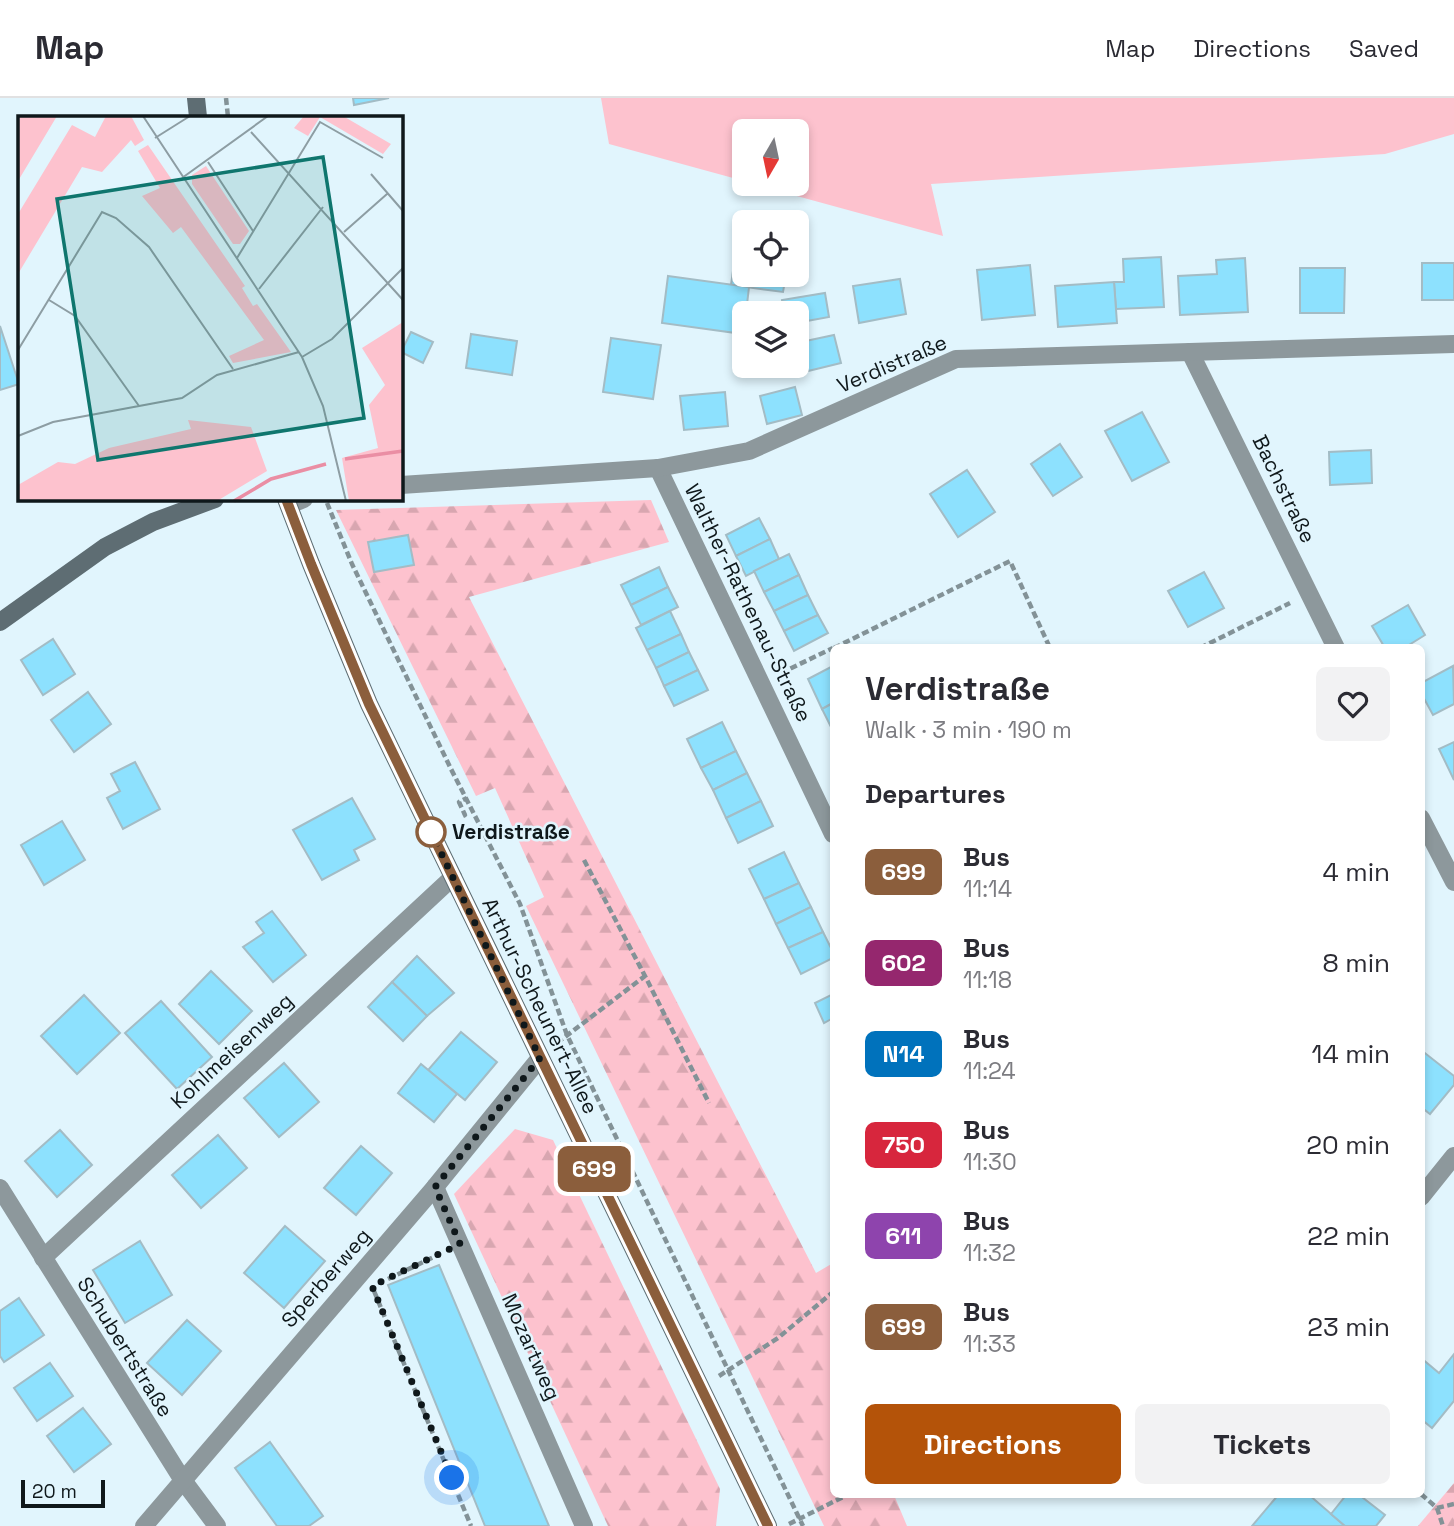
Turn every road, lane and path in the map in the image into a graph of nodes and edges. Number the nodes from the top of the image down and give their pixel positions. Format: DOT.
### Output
graph roads {
  1 [pos="196,98"];
  2 [pos="226,98"];
  3 [pos="198,116"];
  4 [pos="228,116"];
  5 [pos="1454,344"];
  6 [pos="1190,352"];
  7 [pos="658,468"];
  8 [pos="402,485"];
  9 [pos="212,500"];
  10 [pos="293,501"];
  11 [pos="330,512"];
  12 [pos="1310,594"];
  13 [pos="0,622"];
  14 [pos="842,644"];
  15 [pos="1049,644"];
  16 [pos="1208,644"];
  17 [pos="1334,644"];
  18 [pos="830,650"];
  19 [pos="762,683"];
  20 [pos="467,798"];
  21 [pos="463,816"];
  22 [pos="1425,826"];
  23 [pos="830,828"];
  24 [pos="584,860"];
  25 [pos="453,877"];
  26 [pos="1454,882"];
  27 [pos="645,976"];
  28 [pos="566,1035"];
  29 [pos="540,1058"];
  30 [pos="709,1103"];
  31 [pos="1454,1156"];
  32 [pos="435,1187"];
  33 [pos="0,1188"];
  34 [pos="1425,1192"];
  35 [pos="460,1244"];
  36 [pos="43,1258"];
  37 [pos="385,1280"];
  38 [pos="372,1286"];
  39 [pos="830,1295"];
  40 [pos="728,1372"];
  41 [pos="182,1479"];
  42 [pos="841,1498"];
  43 [pos="1425,1498"];
  44 [pos="1454,1504"];
  45 [pos="1437,1508"];
  46 [pos="800,1519"];
  47 [pos="144,1526"];
  48 [pos="217,1526"];
  49 [pos="471,1526"];
  50 [pos="584,1526"];
  51 [pos="768,1526"];
  52 [pos="785,1526"];
  53 [pos="803,1526"];
  54 [pos="1443,1526"];
  1 -- 3 [label="main road"];
  2 -- 4 [label="path"];
  5 -- 6 [label="street, Verdistraße"];
  6 -- 7 [label="street, Verdistraße"];
  6 -- 12 [label="street, Bachstraße"];
  7 -- 8 [label="street, Verdistraße"];
  7 -- 19 [label="street, Walther-Rathenau-Straße"];
  9 -- 13 [label="main road"];
  10 -- 25 [label="main road, Arthur-Scheunert-Allee"];
  11 -- 20 [label="path"];
  12 -- 16 [label="path"];
  12 -- 17 [label="street, Bachstraße"];
  14 -- 15 [label="path"];
  18 -- 19 [label="path"];
  19 -- 23 [label="street, Walther-Rathenau-Straße"];
  20 -- 21 [label="path"];
  20 -- 28 [label="path"];
  22 -- 26 [label="street"];
  24 -- 27 [label="path"];
  25 -- 29 [label="main road, Arthur-Scheunert-Allee"];
  25 -- 36 [label="street, Kohlmeisenweg"];
  27 -- 28 [label="path"];
  27 -- 30 [label="path"];
  28 -- 29 [label="path"];
  28 -- 40 [label="path"];
  29 -- 32 [label="street, Sperberweg"];
  29 -- 51 [label="main road, Arthur-Scheunert-Allee"];
  31 -- 34 [label="street"];
  32 -- 35 [label="street, Mozartweg"];
  32 -- 41 [label="street, Sperberweg"];
  33 -- 36 [label="street, Schubertstraße"];
  35 -- 37 [label="path"];
  35 -- 50 [label="street, Mozartweg"];
  36 -- 41 [label="street, Schubertstraße"];
  38 -- 49 [label="path"];
  39 -- 40 [label="path"];
  40 -- 46 [label="path"];
  41 -- 47 [label="street, Sperberweg"];
  41 -- 48 [label="street, Schubertstraße"];
  42 -- 46 [label="path"];
  43 -- 45 [label="path"];
  44 -- 45 [label="path"];
  45 -- 54 [label="path"];
  46 -- 52 [label="path"];
  46 -- 53 [label="path"];
}
